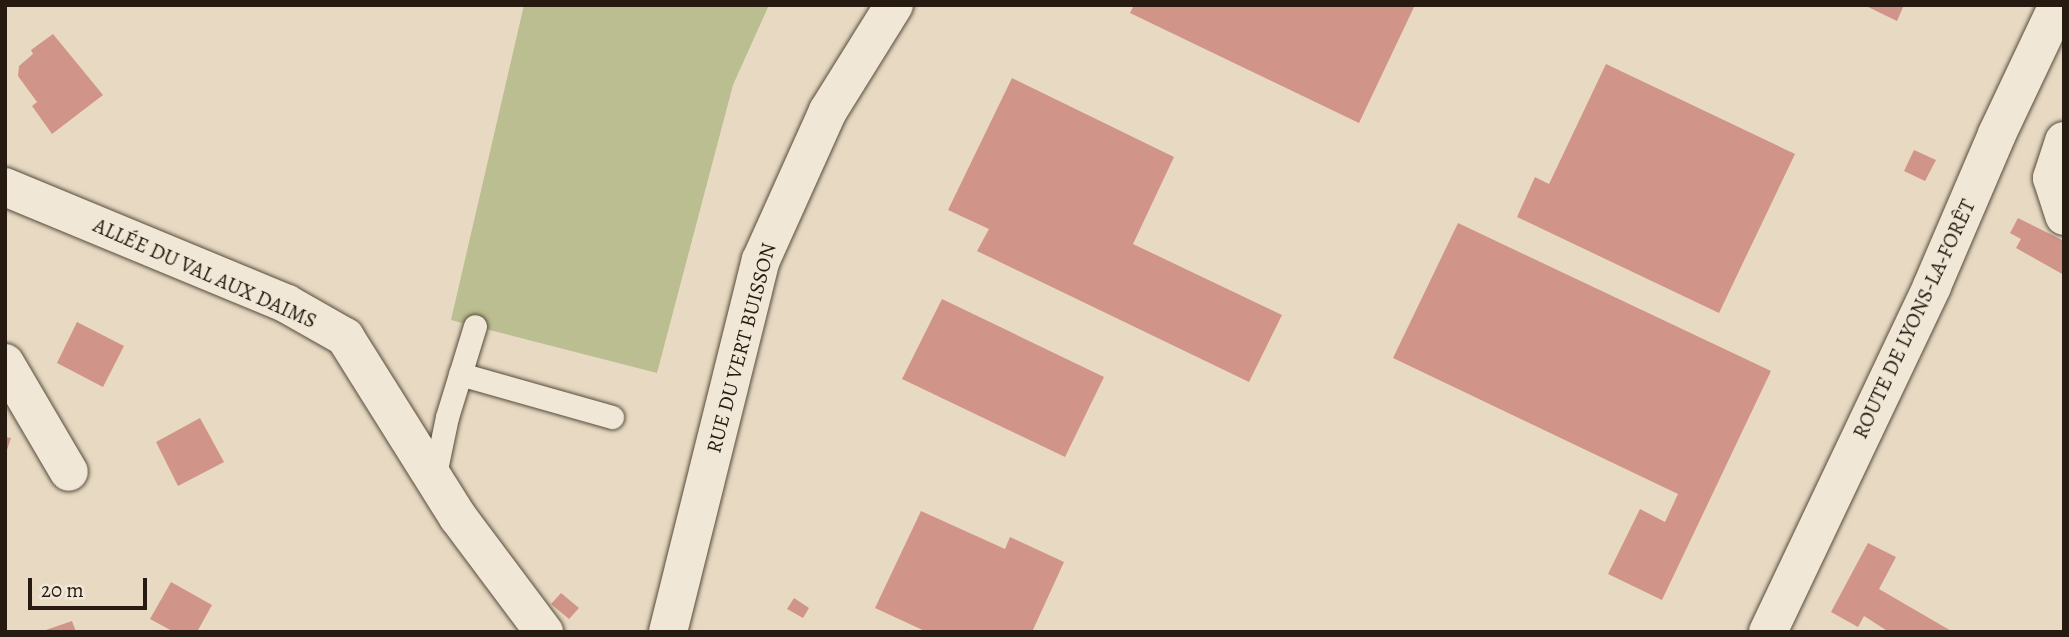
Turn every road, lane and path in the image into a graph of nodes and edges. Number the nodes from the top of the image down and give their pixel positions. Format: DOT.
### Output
graph roads {
  1 [pos="894,5"];
  2 [pos="2058,5"];
  3 [pos="2064,141"];
  4 [pos="5,187"];
  5 [pos="2064,216"];
  6 [pos="475,326"];
  7 [pos="5,363"];
  8 [pos="460,374"];
  9 [pos="612,416"];
  10 [pos="69,472"];
  11 [pos="434,479"];
  12 [pos="1775,628"];
  13 [pos="544,632"];
  14 [pos="668,632"];
  1 -- 14 [label="street, RUE DU VERT BUISSON"];
  2 -- 12 [label="street, ROUTE DE LYONS-LA-FORÊT"];
  3 -- 5 [label="street"];
  4 -- 11 [label="street, ALLÉE DU VAL AUX DAIMS"];
  6 -- 8 [label="lane"];
  7 -- 10 [label="street"];
  8 -- 9 [label="lane"];
  8 -- 11 [label="lane"];
  11 -- 13 [label="street, ALLÉE DU VAL AUX DAIMS"];
}
